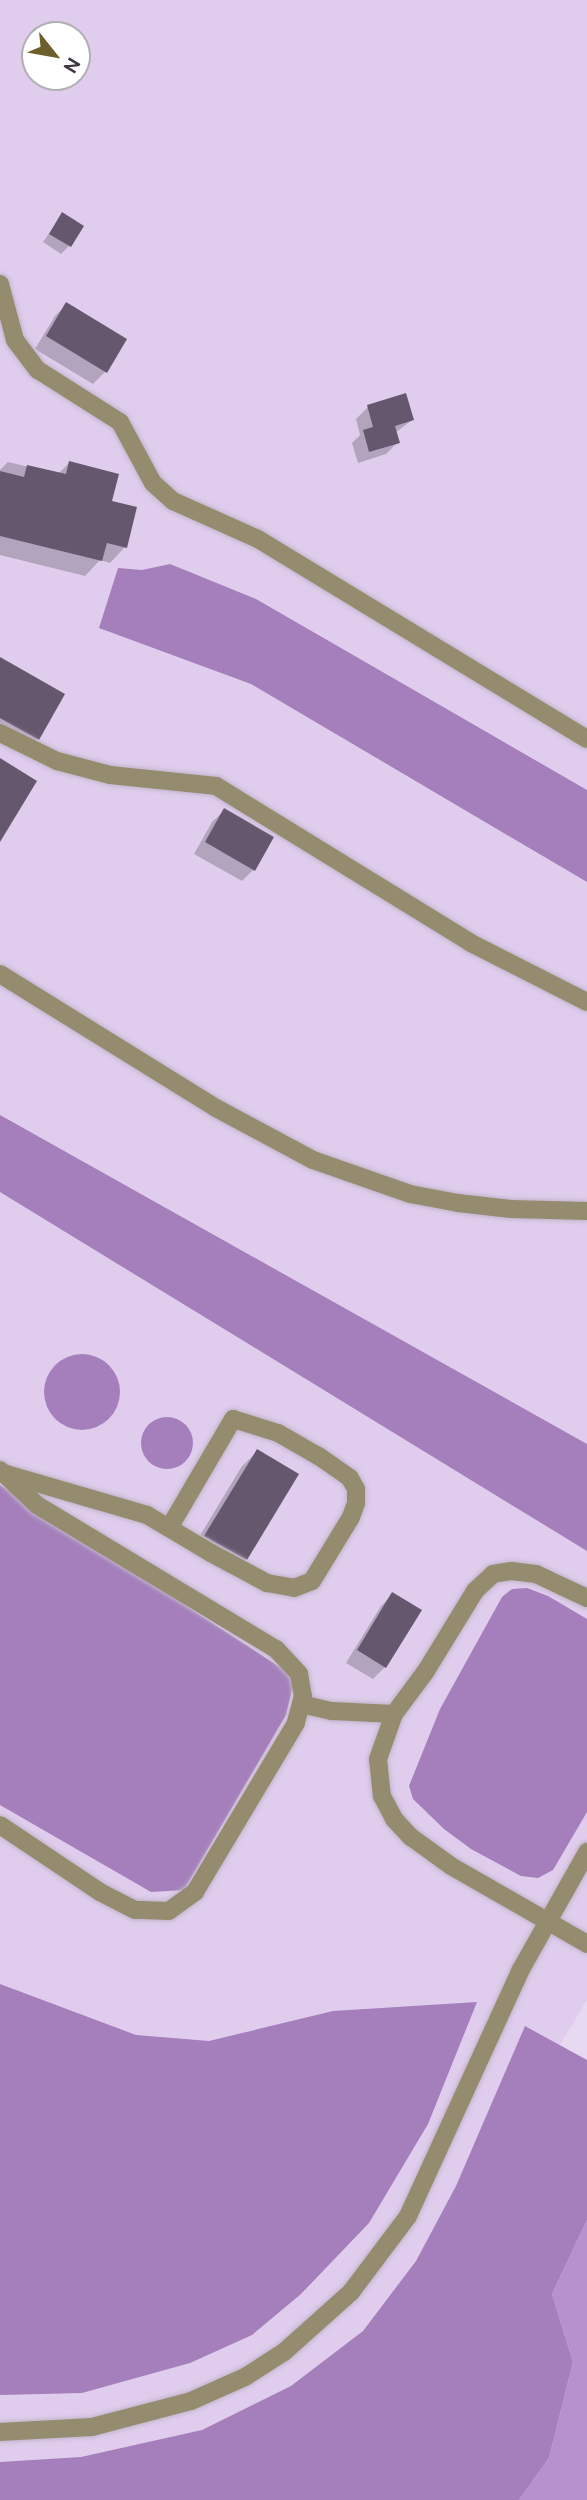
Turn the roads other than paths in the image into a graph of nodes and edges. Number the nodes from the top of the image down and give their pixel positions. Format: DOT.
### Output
graph roads {
  1 [pos="0,284"];
  2 [pos="0,733"];
  3 [pos="587,739"];
  4 [pos="0,974"];
  5 [pos="587,1002"];
  6 [pos="587,1211"];
  7 [pos="2,1472"];
  8 [pos="169,1528"];
  9 [pos="587,1598"];
  10 [pos="301,1704"];
  11 [pos="394,1714"];
  12 [pos="0,1825"];
  13 [pos="587,1852"];
  14 [pos="547,1920"];
  15 [pos="587,1944"];
  16 [pos="0,2432"];
  1 -- 3 [label="lane"];
  2 -- 5 [label="lane"];
  4 -- 6 [label="lane"];
  7 -- 8 [label="lane"];
  7 -- 10 [label="lane"];
  8 -- 8 [label="lane"];
  9 -- 11 [label="lane"];
  10 -- 11 [label="lane"];
  10 -- 12 [label="lane"];
  11 -- 14 [label="lane"];
  13 -- 14 [label="lane"];
  14 -- 15 [label="lane"];
  14 -- 16 [label="lane"];
}
